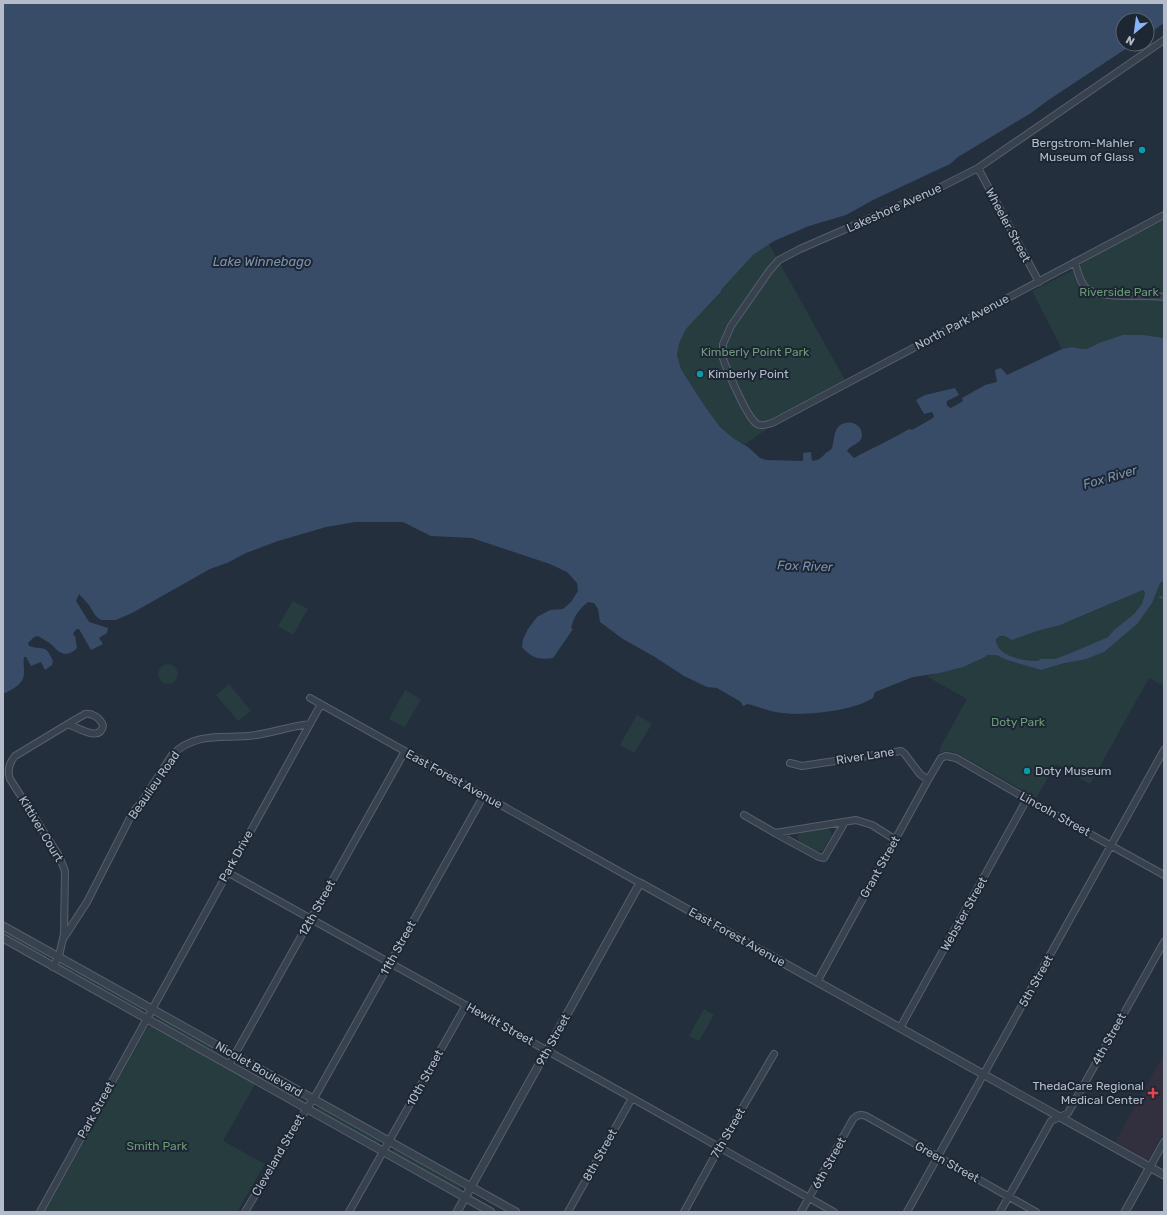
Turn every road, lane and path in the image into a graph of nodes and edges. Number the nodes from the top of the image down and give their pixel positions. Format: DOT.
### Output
graph roads {
  1 [pos="1164,40"];
  2 [pos="978,168"];
  3 [pos="1164,215"];
  4 [pos="1075,262"];
  5 [pos="1038,282"];
  6 [pos="1164,297"];
  7 [pos="758,424"];
  8 [pos="310,698"];
  9 [pos="321,704"];
  10 [pos="68,724"];
  11 [pos="310,724"];
  12 [pos="1164,750"];
  13 [pos="405,751"];
  14 [pos="946,756"];
  15 [pos="790,763"];
  16 [pos="928,780"];
  17 [pos="484,795"];
  18 [pos="1028,799"];
  19 [pos="744,815"];
  20 [pos="845,822"];
  21 [pos="775,833"];
  22 [pos="896,840"];
  23 [pos="1111,845"];
  24 [pos="228,872"];
  25 [pos="1164,875"];
  26 [pos="640,884"];
  27 [pos="311,919"];
  28 [pos="3,926"];
  29 [pos="3,938"];
  30 [pos="63,939"];
  31 [pos="1164,942"];
  32 [pos="59,956"];
  33 [pos="390,963"];
  34 [pos="53,967"];
  35 [pos="817,982"];
  36 [pos="466,1005"];
  37 [pos="152,1008"];
  38 [pos="146,1018"];
  39 [pos="900,1028"];
  40 [pos="547,1050"];
  41 [pos="774,1054"];
  42 [pos="235,1055"];
  43 [pos="229,1065"];
  44 [pos="984,1074"];
  45 [pos="632,1098"];
  46 [pos="312,1100"];
  47 [pos="306,1109"];
  48 [pos="858,1115"];
  49 [pos="1060,1117"];
  50 [pos="389,1141"];
  51 [pos="1164,1142"];
  52 [pos="720,1147"];
  53 [pos="383,1151"];
  54 [pos="938,1157"];
  55 [pos="1150,1167"];
  56 [pos="1164,1175"];
  57 [pos="471,1187"];
  58 [pos="1009,1196"];
  59 [pos="465,1198"];
  60 [pos="809,1198"];
  61 [pos="40,1212"];
  62 [pos="245,1212"];
  63 [pos="349,1212"];
  64 [pos="458,1212"];
  65 [pos="491,1212"];
  66 [pos="516,1212"];
  67 [pos="568,1212"];
  68 [pos="684,1212"];
  69 [pos="801,1212"];
  70 [pos="834,1212"];
  71 [pos="907,1212"];
  72 [pos="1000,1212"];
  73 [pos="1036,1212"];
  74 [pos="1124,1212"];
  1 -- 2 [label="street, Lakeshore Avenue"];
  2 -- 5 [label="street, Wheeler Street"];
  2 -- 7 [label="street, Lakeshore Avenue"];
  3 -- 4 [label="street, North Park Avenue"];
  4 -- 5 [label="street, North Park Avenue"];
  4 -- 6 [label="street"];
  5 -- 7 [label="street, North Park Avenue"];
  8 -- 9 [label="street, East Forest Avenue"];
  9 -- 11 [label="street, Park Drive"];
  9 -- 13 [label="street, East Forest Avenue"];
  10 -- 10 [label="street, Kittiver Court"];
  10 -- 30 [label="street, Kittiver Court"];
  11 -- 24 [label="street, Park Drive"];
  11 -- 30 [label="street, Beaulieu Road"];
  12 -- 23 [label="street, 5th Street"];
  13 -- 17 [label="street, East Forest Avenue"];
  13 -- 27 [label="street, 12th Street"];
  14 -- 16 [label="street, Grant Street"];
  14 -- 18 [label="street, Lincoln Street"];
  15 -- 16 [label="street, River Lane"];
  16 -- 22 [label="street, Grant Street"];
  17 -- 26 [label="street, East Forest Avenue"];
  17 -- 33 [label="street, 11th Street"];
  18 -- 23 [label="street, Lincoln Street"];
  18 -- 39 [label="street, Webster Street"];
  19 -- 21 [label="street"];
  20 -- 21 [label="street"];
  20 -- 21 [label="street"];
  20 -- 22 [label="street"];
  22 -- 35 [label="street, Grant Street"];
  23 -- 25 [label="street, Lincoln Street"];
  23 -- 44 [label="street, 5th Street"];
  24 -- 27 [label="street, Hewitt Street"];
  24 -- 37 [label="street, Park Drive"];
  26 -- 35 [label="street, East Forest Avenue"];
  26 -- 40 [label="street, 9th Street"];
  27 -- 33 [label="street, Hewitt Street"];
  27 -- 42 [label="street, 12th Street"];
  28 -- 32 [label="street, Nicolet Boulevard"];
  29 -- 34 [label="street, Nicolet Boulevard"];
  30 -- 32 [label="street, Kittiver Court"];
  31 -- 49 [label="street, 4th Street"];
  32 -- 34 [label="street, Kittiver Court"];
  32 -- 37 [label="street, Nicolet Boulevard"];
  33 -- 36 [label="street, Hewitt Street"];
  33 -- 46 [label="street, 11th Street"];
  34 -- 38 [label="street, Nicolet Boulevard"];
  35 -- 39 [label="street, East Forest Avenue"];
  36 -- 40 [label="street, Hewitt Street"];
  36 -- 50 [label="street, 10th Street"];
  37 -- 38 [label="street, Park Street"];
  37 -- 42 [label="street, Nicolet Boulevard"];
  38 -- 43 [label="street, Nicolet Boulevard"];
  38 -- 61 [label="street, Park Street"];
  39 -- 44 [label="street, East Forest Avenue"];
  40 -- 45 [label="street, Hewitt Street"];
  40 -- 57 [label="street, 9th Street"];
  41 -- 52 [label="street, 7th Street"];
  42 -- 43 [label="street, 12th Street"];
  42 -- 46 [label="street, Nicolet Boulevard"];
  43 -- 47 [label="street, Nicolet Boulevard"];
  44 -- 49 [label="street, East Forest Avenue"];
  44 -- 54 [label="street, 5th Street"];
  45 -- 52 [label="street, Hewitt Street"];
  45 -- 67 [label="street, 8th Street"];
  46 -- 47 [label="street, Cleveland Street"];
  46 -- 50 [label="street, Nicolet Boulevard"];
  47 -- 53 [label="street, Nicolet Boulevard"];
  47 -- 62 [label="street, Cleveland Street"];
  48 -- 54 [label="street, Green Street"];
  48 -- 60 [label="street, 6th Street"];
  49 -- 55 [label="street, East Forest Avenue"];
  49 -- 58 [label="street, 4th Street"];
  50 -- 53 [label="street, 10th Street"];
  50 -- 57 [label="street, Nicolet Boulevard"];
  51 -- 55 [label="street"];
  52 -- 60 [label="street, Hewitt Street"];
  52 -- 68 [label="street, 7th Street"];
  53 -- 59 [label="street, Nicolet Boulevard"];
  53 -- 63 [label="street, 10th Street"];
  54 -- 58 [label="street, Green Street"];
  54 -- 71 [label="street, 5th Street"];
  55 -- 56 [label="street, East Forest Avenue"];
  55 -- 74 [label="street"];
  57 -- 59 [label="street, 9th Street"];
  57 -- 66 [label="street, Nicolet Boulevard"];
  58 -- 72 [label="street, 4th Street"];
  58 -- 73 [label="street, Green Street"];
  59 -- 64 [label="street, 9th Street"];
  59 -- 65 [label="street, Nicolet Boulevard"];
  60 -- 69 [label="street, 6th Street"];
  60 -- 70 [label="street, Hewitt Street"];
}
